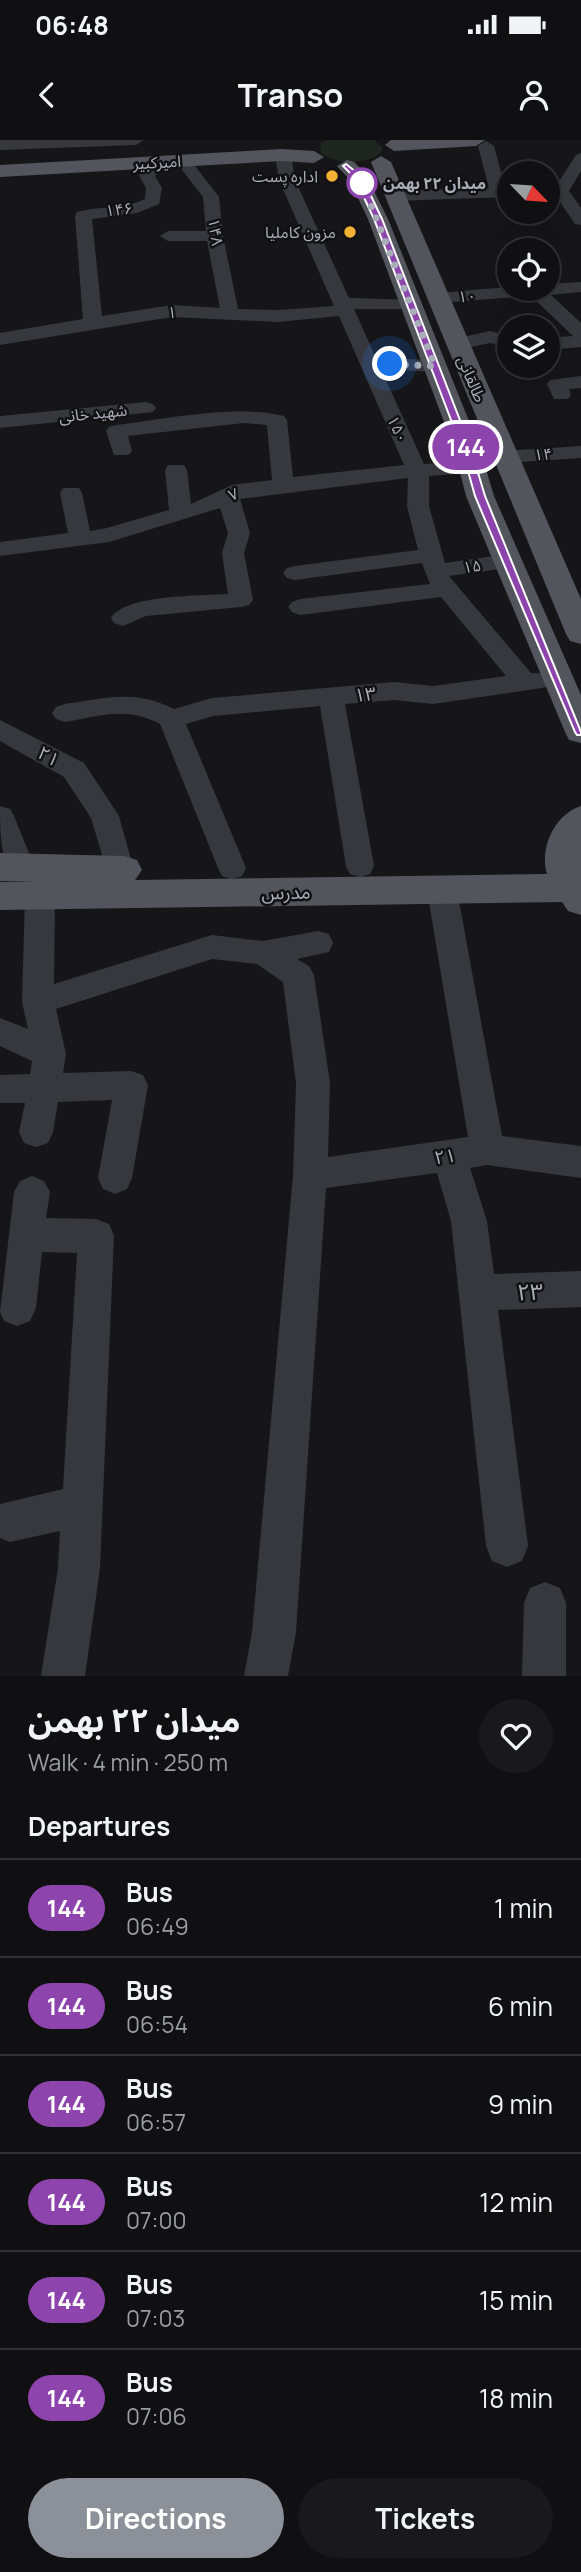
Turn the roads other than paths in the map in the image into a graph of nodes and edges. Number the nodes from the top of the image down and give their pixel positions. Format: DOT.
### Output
graph roads {
  1 [pos="481,143"];
  2 [pos="0,145"];
  3 [pos="137,145"];
  4 [pos="313,146"];
  5 [pos="174,153"];
  6 [pos="281,154"];
  7 [pos="581,158"];
  8 [pos="0,163"];
  9 [pos="378,166"];
  10 [pos="0,171"];
  11 [pos="497,179"];
  12 [pos="560,188"];
  13 [pos="497,191"];
  14 [pos="560,192"];
  15 [pos="581,194"];
  16 [pos="560,196"];
  17 [pos="581,220"];
  18 [pos="168,236"];
  19 [pos="215,236"];
  20 [pos="581,287"];
  21 [pos="560,288"];
  22 [pos="497,293"];
  23 [pos="437,298"];
  24 [pos="547,301"];
  25 [pos="411,304"];
  26 [pos="344,306"];
  27 [pos="230,313"];
  28 [pos="93,323"];
  29 [pos="581,333"];
  30 [pos="0,339"];
  31 [pos="497,339"];
  32 [pos="581,341"];
  33 [pos="560,343"];
  34 [pos="457,344"];
  35 [pos="367,363"];
  36 [pos="435,366"];
  37 [pos="581,382"];
  38 [pos="561,395"];
  39 [pos="186,404"];
  40 [pos="0,422"];
  41 [pos="121,451"];
  42 [pos="581,452"];
  43 [pos="505,457"];
  44 [pos="472,467"];
  45 [pos="176,470"];
  46 [pos="417,471"];
  47 [pos="283,485"];
  48 [pos="71,493"];
  49 [pos="228,496"];
  50 [pos="181,514"];
  51 [pos="80,539"];
  52 [pos="0,549"];
  53 [pos="508,561"];
  54 [pos="438,571"];
  55 [pos="295,573"];
  56 [pos="300,607"];
  57 [pos="123,618"];
  58 [pos="581,634"];
  59 [pos="559,679"];
  60 [pos="525,681"];
  61 [pos="331,697"];
  62 [pos="65,713"];
  63 [pos="172,719"];
  64 [pos="0,729"];
  65 [pos="581,732"];
  66 [pos="0,816"];
  67 [pos="581,819"];
  68 [pos="359,866"];
  69 [pos="232,868"];
  70 [pos="119,870"];
  71 [pos="15,882"];
  72 [pos="572,886"];
  73 [pos="442,890"];
  74 [pos="318,943"];
  75 [pos="262,953"];
  76 [pos="38,1002"];
  77 [pos="0,1031"];
  78 [pos="50,1054"];
  79 [pos="0,1089"];
  80 [pos="44,1089"];
  81 [pos="36,1132"];
  82 [pos="487,1150"];
  83 [pos="449,1155"];
  84 [pos="581,1162"];
  85 [pos="310,1175"];
  86 [pos="115,1178"];
  87 [pos="33,1192"];
  88 [pos="27,1235"];
  89 [pos="581,1289"];
  90 [pos="479,1293"];
  91 [pos="17,1308"];
  92 [pos="82,1506"];
  93 [pos="10,1521"];
  94 [pos="507,1546"];
  95 [pos="545,1603"];
  96 [pos="63,1676"];
  97 [pos="266,1676"];
  98 [pos="544,1676"];
  1 -- 9 [label="main road"];
  1 -- 11 [label="street"];
  2 -- 3 [label="street"];
  3 -- 5 [label="main road, امیرکبیر"];
  3 -- 8 [label="main road, امیرکبیر"];
  4 -- 6 [label="main road, امیرکبیر"];
  4 -- 9 [label="main road"];
  5 -- 6 [label="main road, امیرکبیر"];
  5 -- 10 [label="main road, امیرکبیر"];
  5 -- 19 [label="street, ۱۴۸"];
  5 -- 28 [label="street, ۱۴۶"];
  6 -- 26 [label="street, ۱۵۰"];
  7 -- 12 [label="street"];
  9 -- 13 [label="street"];
  9 -- 23 [label="main road, طالقانی"];
  9 -- 25 [label="main road, طالقانی"];
  14 -- 15 [label="street"];
  16 -- 17 [label="street"];
  18 -- 19 [label="street"];
  19 -- 27 [label="street, ۱۴۸"];
  20 -- 21 [label="street, ۱۰"];
  22 -- 23 [label="street, ۱۰"];
  23 -- 34 [label="main road, طالقانی"];
  24 -- 29 [label="street"];
  25 -- 26 [label="street, ۱"];
  25 -- 36 [label="main road, طالقانی"];
  26 -- 27 [label="street, ۱"];
  26 -- 35 [label="street, ۱۵۰"];
  27 -- 28 [label="street, ۱"];
  28 -- 30 [label="street, ۱"];
  31 -- 34 [label="street"];
  32 -- 33 [label="street"];
  34 -- 43 [label="main road, طالقانی"];
  35 -- 36 [label="street"];
  35 -- 46 [label="street, ۱۵۰"];
  36 -- 44 [label="main road, طالقانی"];
  37 -- 38 [label="street"];
  39 -- 40 [label="street, شهید خانی"];
  41 -- 47 [label="street"];
  42 -- 43 [label="street, ۱۴"];
  43 -- 58 [label="main road, طالقانی"];
  44 -- 46 [label="street, ۷"];
  44 -- 53 [label="main road, طالقانی"];
  45 -- 50 [label="street"];
  46 -- 47 [label="street, ۷"];
  46 -- 54 [label="street, ۱۵۰"];
  47 -- 49 [label="street, ۷"];
  48 -- 51 [label="street"];
  49 -- 50 [label="street, ۷"];
  49 -- 57 [label="street"];
  50 -- 51 [label="street, ۷"];
  51 -- 52 [label="street, ۷"];
  53 -- 54 [label="street, ۱۵"];
  53 -- 59 [label="main road, طالقانی"];
  54 -- 55 [label="street"];
  54 -- 56 [label="street"];
  54 -- 60 [label="street, ۱۵۰"];
  59 -- 60 [label="street, ۱۳"];
  59 -- 65 [label="main road, طالقانی"];
  60 -- 61 [label="street, ۱۳"];
  61 -- 63 [label="street, ۱۳"];
  61 -- 68 [label="street"];
  62 -- 63 [label="street"];
  63 -- 69 [label="street"];
  64 -- 70 [label="street, ۲۱"];
  66 -- 71 [label="street"];
  67 -- 72 [label="main road"];
  68 -- 69 [label="main road, مدرس"];
  68 -- 72 [label="main road, مدرس"];
  69 -- 70 [label="main road, مدرس"];
  70 -- 71 [label="main road, مدرس"];
  71 -- 73 [label="main road, مدرس"];
  71 -- 76 [label="street"];
  72 -- 73 [label="main road, مدرس"];
  73 -- 82 [label="street"];
  74 -- 75 [label="street"];
  75 -- 76 [label="street"];
  75 -- 85 [label="street"];
  76 -- 78 [label="street"];
  77 -- 78 [label="street"];
  78 -- 80 [label="street"];
  79 -- 80 [label="street"];
  80 -- 81 [label="street"];
  80 -- 86 [label="street"];
  82 -- 83 [label="street, ۲۱"];
  82 -- 84 [label="street, ۲۱"];
  83 -- 85 [label="street, ۲۱"];
  83 -- 90 [label="street"];
  85 -- 97 [label="street"];
  87 -- 88 [label="street"];
  88 -- 91 [label="street"];
  88 -- 92 [label="street"];
  89 -- 90 [label="street, ۲۳"];
  90 -- 94 [label="street"];
  92 -- 93 [label="street"];
  92 -- 96 [label="street"];
  95 -- 98 [label="street"];
}
